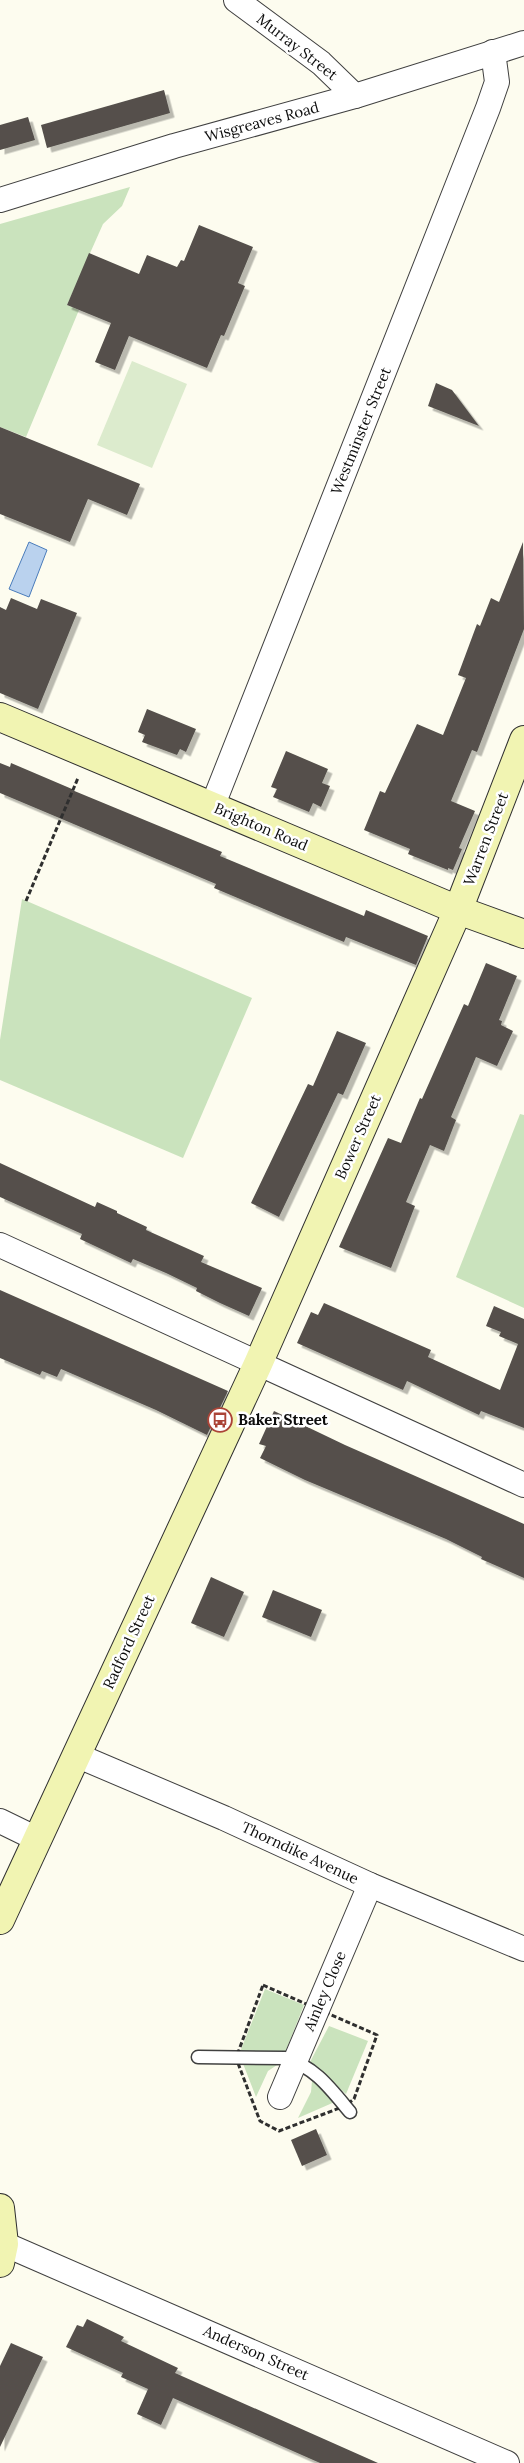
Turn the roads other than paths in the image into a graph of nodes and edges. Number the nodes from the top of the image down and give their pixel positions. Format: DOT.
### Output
graph roads {
  1 [pos="236,0"];
  2 [pos="524,43"];
  3 [pos="493,52"];
  4 [pos="355,96"];
  5 [pos="0,200"];
  6 [pos="0,717"];
  7 [pos="524,740"];
  8 [pos="212,807"];
  9 [pos="458,910"];
  10 [pos="524,934"];
  11 [pos="0,1245"];
  12 [pos="258,1364"];
  13 [pos="524,1485"];
  14 [pos="76,1755"];
  15 [pos="0,1821"];
  16 [pos="37,1839"];
  17 [pos="370,1885"];
  18 [pos="0,1920"];
  19 [pos="524,1949"];
  20 [pos="198,2058"];
  21 [pos="295,2061"];
  22 [pos="280,2098"];
  23 [pos="350,2112"];
  24 [pos="0,2208"];
  25 [pos="2,2253"];
  26 [pos="507,2463"];
  1 -- 4 [label="street, Murray Street"];
  2 -- 3 [label="street, Wisgreaves Road"];
  3 -- 4 [label="street, Wisgreaves Road"];
  3 -- 8 [label="street, Westminster Street"];
  4 -- 5 [label="street, Wisgreaves Road"];
  6 -- 8 [label="street, Brighton Road"];
  7 -- 9 [label="street, Warren Street"];
  8 -- 9 [label="street, Brighton Road"];
  9 -- 10 [label="street, Brighton Road"];
  9 -- 12 [label="street, Bower Street"];
  11 -- 12 [label="street"];
  12 -- 13 [label="street"];
  12 -- 14 [label="street, Radford Street"];
  14 -- 16 [label="street, Radford Street"];
  14 -- 17 [label="street, Thorndike Avenue"];
  15 -- 16 [label="street"];
  16 -- 18 [label="street, Radford Street"];
  17 -- 19 [label="street, Thorndike Avenue"];
  17 -- 21 [label="street, Ainley Close"];
  20 -- 21 [label="lane"];
  21 -- 22 [label="street, Ainley Close"];
  21 -- 23 [label="lane"];
  24 -- 25 [label="street"];
  25 -- 26 [label="street, Anderson Street"];
}
